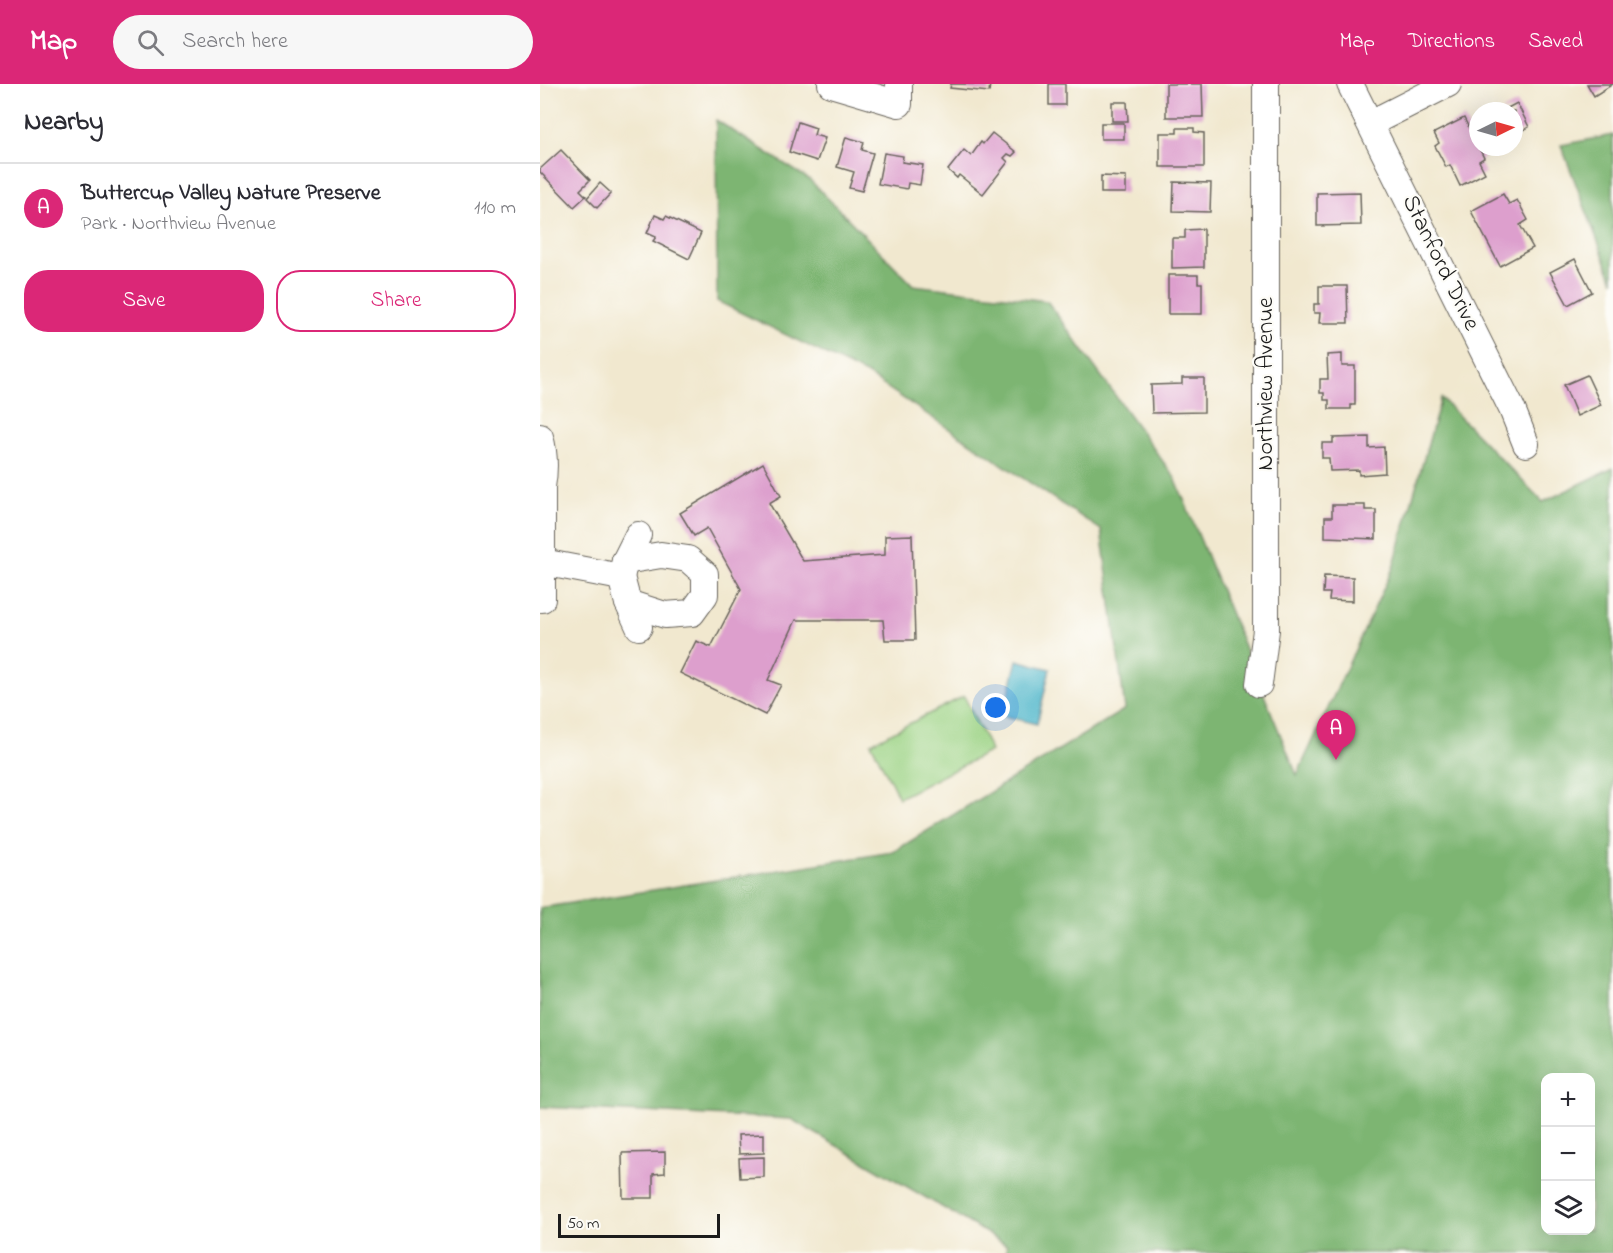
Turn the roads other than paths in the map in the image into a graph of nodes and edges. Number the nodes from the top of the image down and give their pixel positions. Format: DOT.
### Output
graph roads {
  1 [pos="831,84"];
  2 [pos="1266,84"];
  3 [pos="1350,84"];
  4 [pos="1448,84"];
  5 [pos="899,94"];
  6 [pos="1371,123"];
  7 [pos="540,437"];
  8 [pos="1526,444"];
  9 [pos="638,535"];
  10 [pos="542,562"];
  11 [pos="623,569"];
  12 [pos="542,599"];
  13 [pos="628,603"];
  14 [pos="639,627"];
  15 [pos="1259,684"];
  1 -- 5 [label="street"];
  2 -- 15 [label="street, Northview Avenue"];
  3 -- 6 [label="street, Stanford Drive"];
  4 -- 6 [label="street"];
  6 -- 8 [label="street, Stanford Drive"];
  7 -- 10 [label="street"];
  9 -- 11 [label="street"];
  10 -- 11 [label="street"];
  10 -- 12 [label="street"];
  11 -- 13 [label="street"];
  11 -- 13 [label="street"];
  13 -- 14 [label="street"];
}
